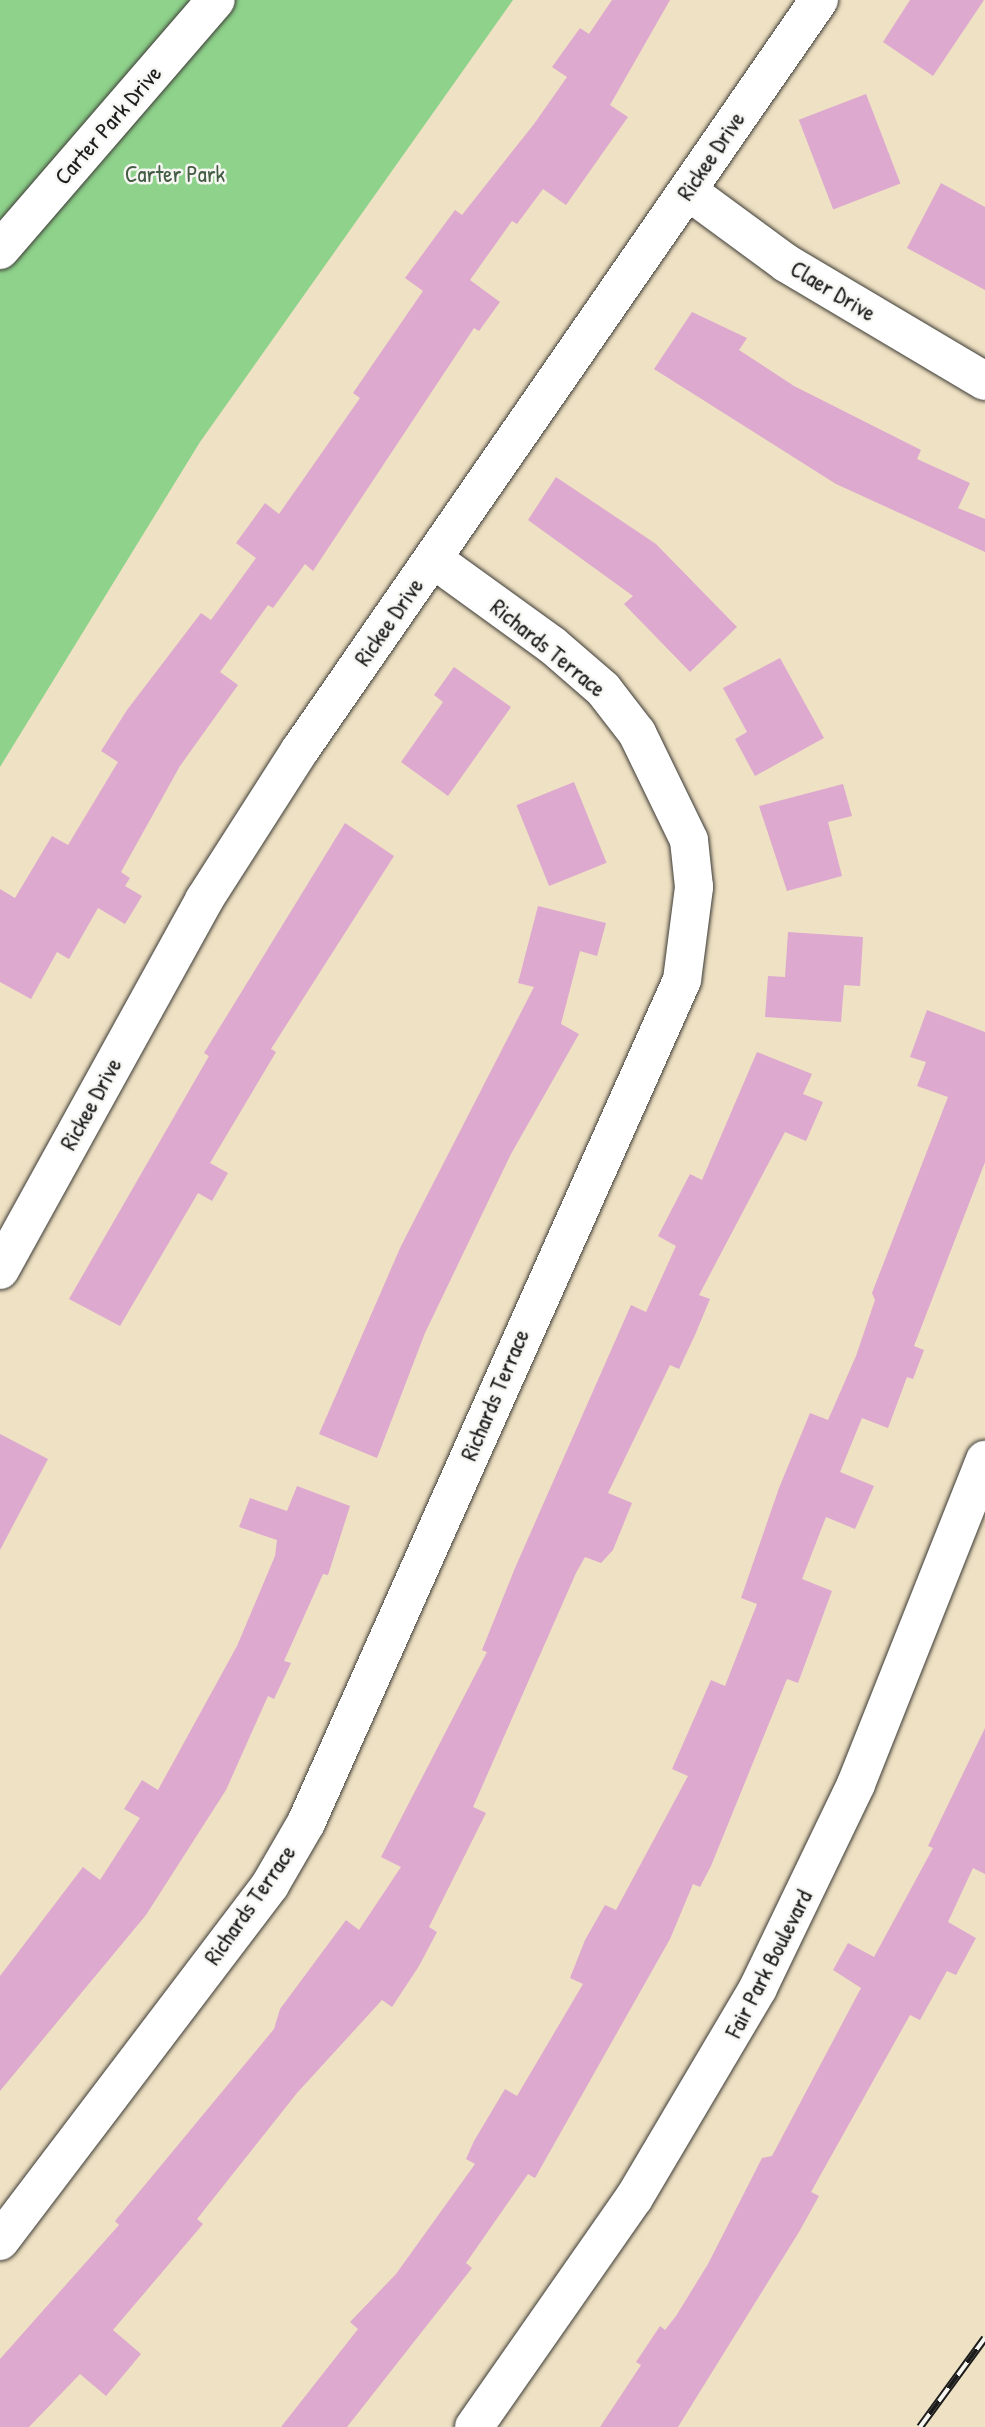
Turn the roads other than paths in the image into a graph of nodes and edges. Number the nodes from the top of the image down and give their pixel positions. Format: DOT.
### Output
graph roads {
  1 [pos="216,0"];
  2 [pos="819,0"];
  3 [pos="688,191"];
  4 [pos="0,250"];
  5 [pos="985,381"];
  6 [pos="433,559"];
  7 [pos="0,1270"];
  8 [pos="985,1460"];
  9 [pos="0,2241"];
  10 [pos="474,2427"];
  1 -- 4 [label="street, Carter Park Drive"];
  2 -- 3 [label="street, Rickee Drive"];
  3 -- 5 [label="street, Claer Drive"];
  3 -- 6 [label="street, Rickee Drive"];
  6 -- 7 [label="street, Rickee Drive"];
  6 -- 9 [label="street, Richards Terrace"];
  8 -- 10 [label="street, Fair Park Boulevard"];
}
